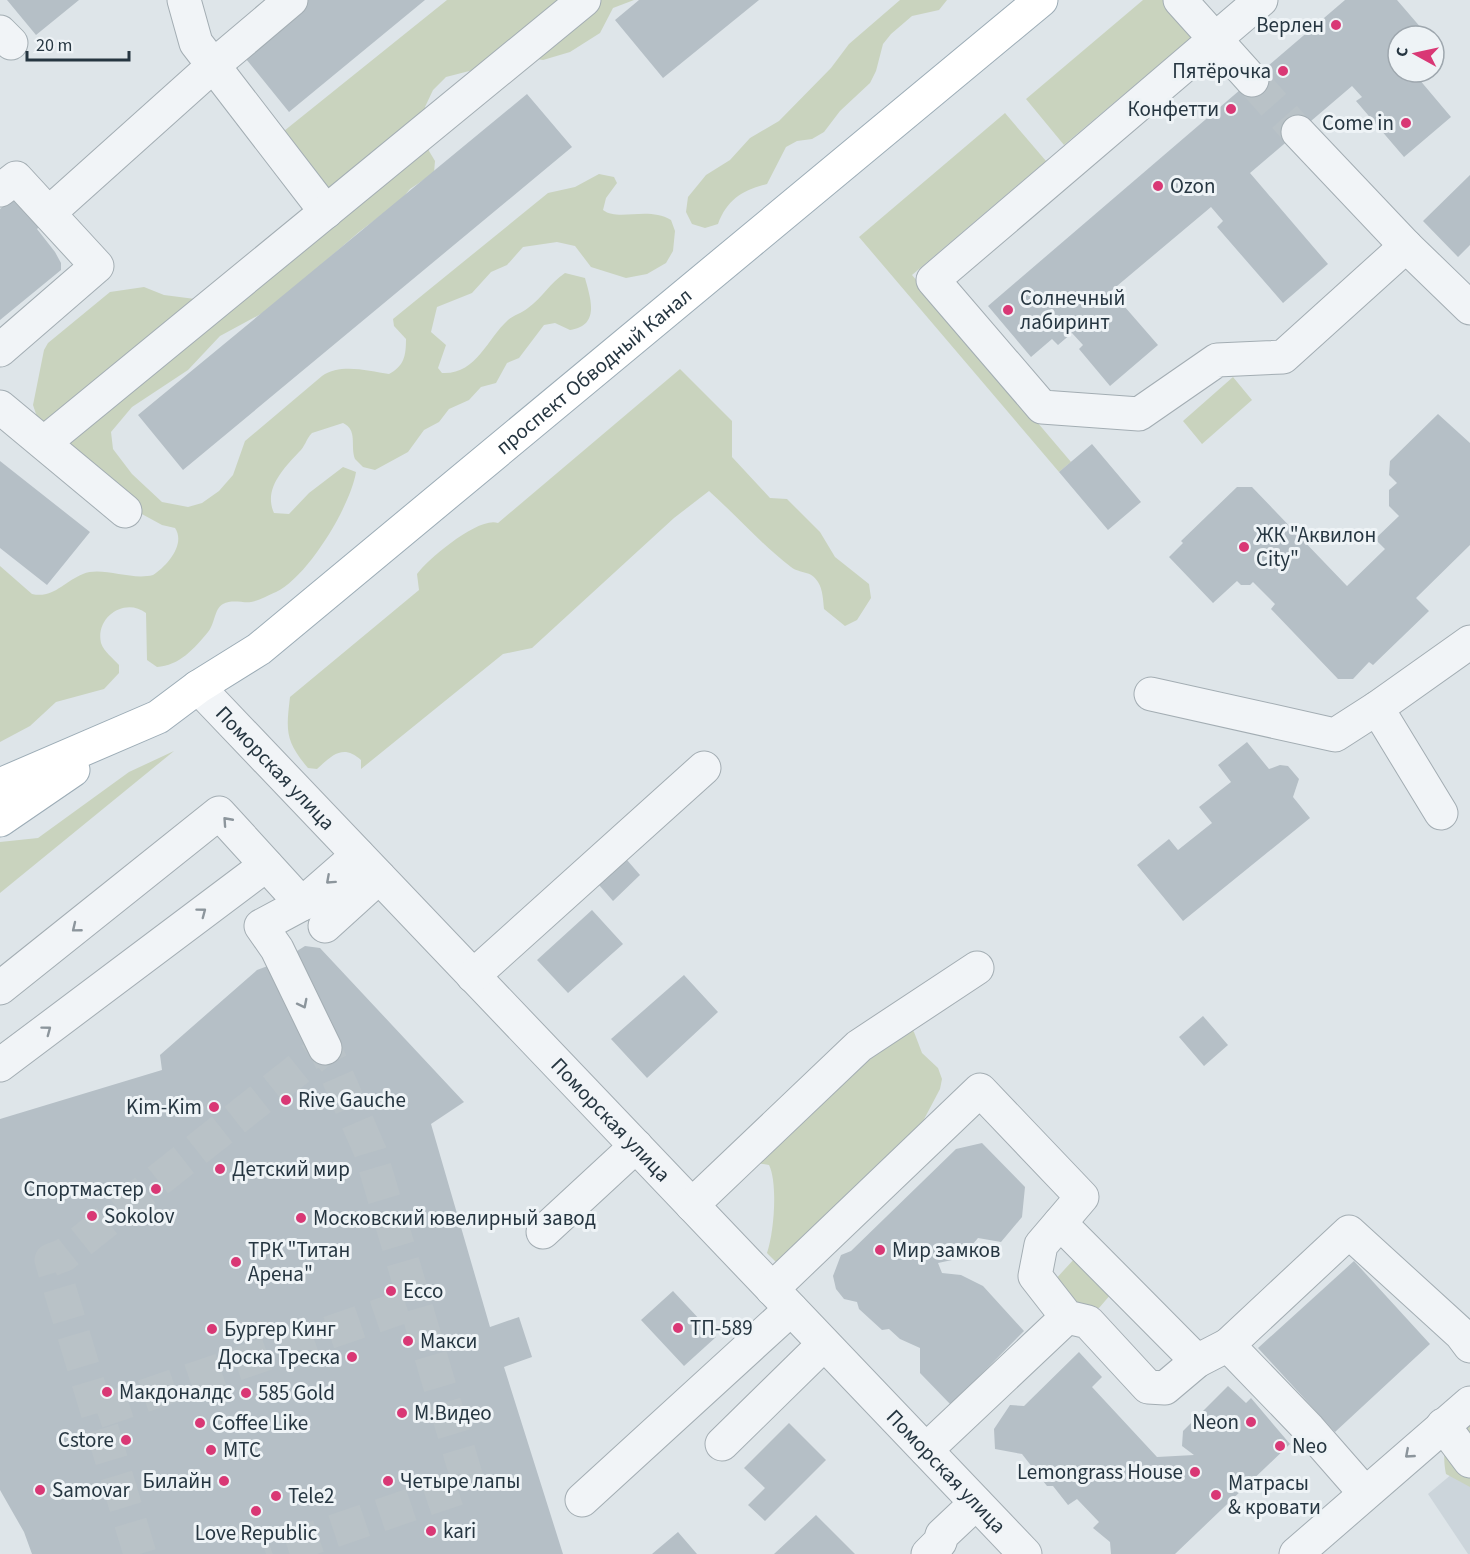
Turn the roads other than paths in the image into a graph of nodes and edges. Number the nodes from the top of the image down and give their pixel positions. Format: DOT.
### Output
graph roads {
  1 [pos="184,0"];
  2 [pos="291,0"];
  3 [pos="584,0"];
  4 [pos="1041,0"];
  5 [pos="1180,0"];
  6 [pos="1261,0"];
  7 [pos="1214,39"];
  8 [pos="214,65"];
  9 [pos="1252,80"];
  10 [pos="1298,132"];
  11 [pos="0,190"];
  12 [pos="50,212"];
  13 [pos="326,212"];
  14 [pos="1406,246"];
  15 [pos="1470,308"];
  16 [pos="0,350"];
  17 [pos="0,407"];
  18 [pos="44,443"];
  19 [pos="125,511"];
  20 [pos="1470,642"];
  21 [pos="198,687"];
  22 [pos="1151,694"];
  23 [pos="1377,708"];
  24 [pos="137,727"];
  25 [pos="704,768"];
  26 [pos="0,785"];
  27 [pos="1441,813"];
  28 [pos="0,820"];
  29 [pos="266,865"];
  30 [pos="368,866"];
  31 [pos="314,915"];
  32 [pos="977,968"];
  33 [pos="473,976"];
  34 [pos="0,988"];
  35 [pos="326,1048"];
  36 [pos="0,1065"];
  37 [pos="636,1146"];
  38 [pos="692,1205"];
  39 [pos="1060,1223"];
  40 [pos="543,1232"];
  41 [pos="781,1299"];
  42 [pos="1067,1317"];
  43 [pos="824,1344"];
  44 [pos="1228,1346"];
  45 [pos="1470,1346"];
  46 [pos="1197,1361"];
  47 [pos="1470,1403"];
  48 [pos="1443,1425"];
  49 [pos="722,1444"];
  50 [pos="926,1450"];
  51 [pos="1470,1461"];
  52 [pos="1365,1492"];
  53 [pos="582,1500"];
  54 [pos="976,1503"];
  55 [pos="928,1554"];
  56 [pos="1025,1554"];
  57 [pos="1296,1554"];
  1 -- 8 [label="street"];
  2 -- 8 [label="street"];
  3 -- 13 [label="street"];
  4 -- 21 [label="main road, проспект Обводный Канал"];
  5 -- 7 [label="street"];
  6 -- 7 [label="street"];
  7 -- 9 [label="street"];
  7 -- 14 [label="street"];
  8 -- 12 [label="street"];
  8 -- 13 [label="street"];
  10 -- 14 [label="street"];
  11 -- 12 [label="street"];
  12 -- 16 [label="street"];
  13 -- 18 [label="street"];
  14 -- 15 [label="street"];
  17 -- 18 [label="street"];
  18 -- 19 [label="street"];
  20 -- 23 [label="street"];
  21 -- 24 [label="main road, проспект Обводный Канал"];
  21 -- 30 [label="street, Поморская улица"];
  22 -- 23 [label="street"];
  23 -- 27 [label="street"];
  24 -- 26 [label="main road, проспект Обводный Канал"];
  24 -- 28 [label="main road, проспект Обводный Канал"];
  25 -- 33 [label="street"];
  29 -- 31 [label="street"];
  29 -- 34 [label="street, one-way"];
  36 -- 29 [label="street, one-way"];
  30 -- 31 [label="street"];
  30 -- 33 [label="street, Поморская улица"];
  31 -- 35 [label="street, one-way"];
  32 -- 38 [label="street"];
  33 -- 37 [label="street, Поморская улица"];
  37 -- 38 [label="street, Поморская улица"];
  37 -- 40 [label="street"];
  38 -- 41 [label="street, Поморская улица"];
  39 -- 41 [label="street"];
  39 -- 42 [label="street"];
  39 -- 46 [label="street"];
  41 -- 43 [label="street, Поморская улица"];
  41 -- 53 [label="street"];
  42 -- 46 [label="street"];
  42 -- 50 [label="street"];
  43 -- 49 [label="street"];
  43 -- 50 [label="street, Поморская улица"];
  44 -- 45 [label="street"];
  44 -- 46 [label="street"];
  44 -- 52 [label="street"];
  47 -- 48 [label="street"];
  48 -- 51 [label="street"];
  48 -- 52 [label="street, one-way"];
  50 -- 54 [label="street, Поморская улица"];
  52 -- 57 [label="street"];
  54 -- 55 [label="street"];
  54 -- 56 [label="street, Поморская улица"];
}
